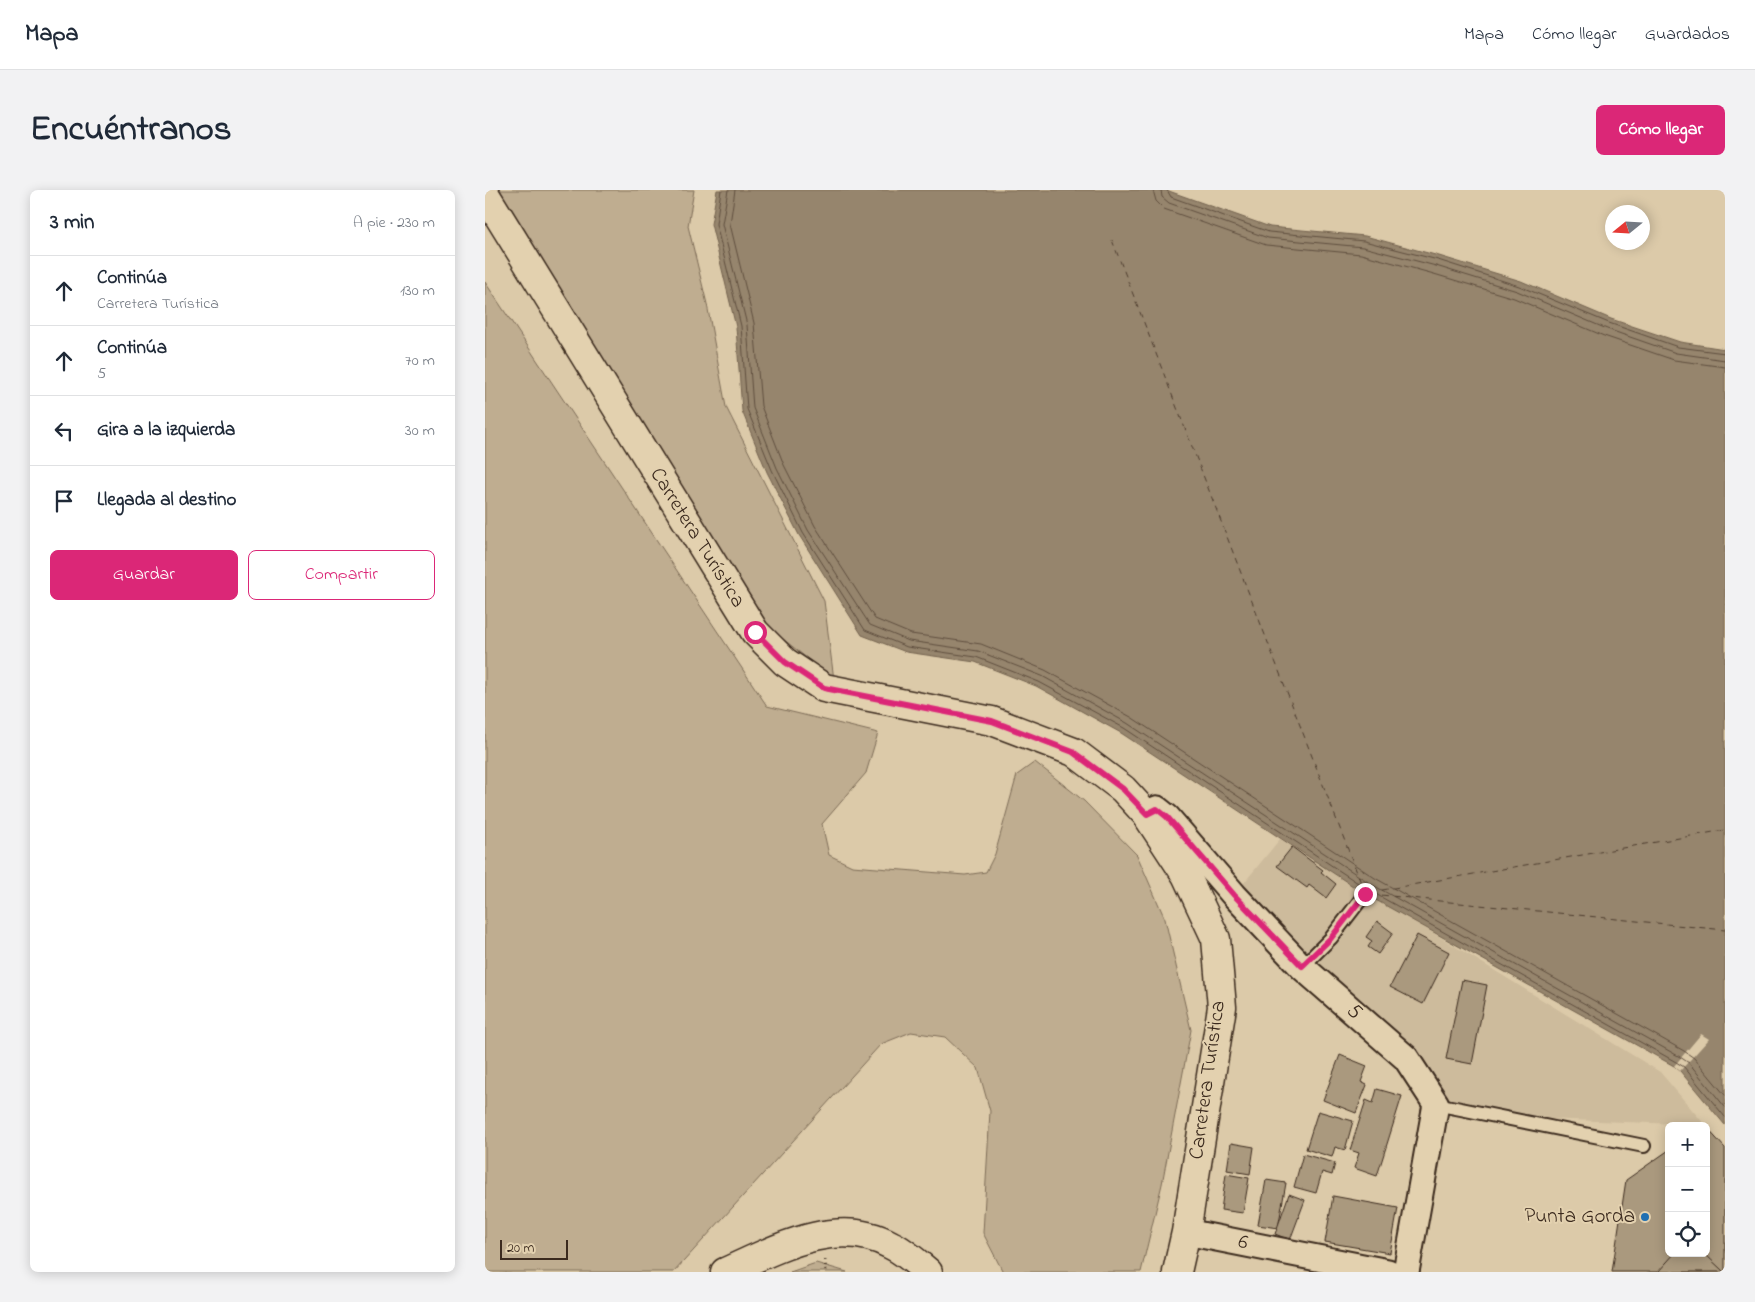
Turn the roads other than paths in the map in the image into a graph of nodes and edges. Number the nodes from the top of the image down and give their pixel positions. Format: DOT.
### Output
graph roads {
  1 [pos="485,194"];
  2 [pos="1147,814"];
  3 [pos="1365,894"];
  4 [pos="1302,966"];
  5 [pos="1435,1104"];
  6 [pos="1644,1146"];
  7 [pos="1186,1232"];
  8 [pos="725,1272"];
  9 [pos="928,1272"];
  10 [pos="1177,1272"];
  11 [pos="1388,1272"];
  12 [pos="1406,1272"];
  1 -- 2 [label="main road, Carretera Turística"];
  2 -- 4 [label="street, 5"];
  2 -- 7 [label="main road, Carretera Turística"];
  3 -- 4 [label="lane"];
  4 -- 5 [label="street, 5"];
  5 -- 6 [label="lane"];
  5 -- 12 [label="street"];
  7 -- 10 [label="main road, Carretera Turística"];
  7 -- 11 [label="street, 6"];
  8 -- 9 [label="main road"];
}
